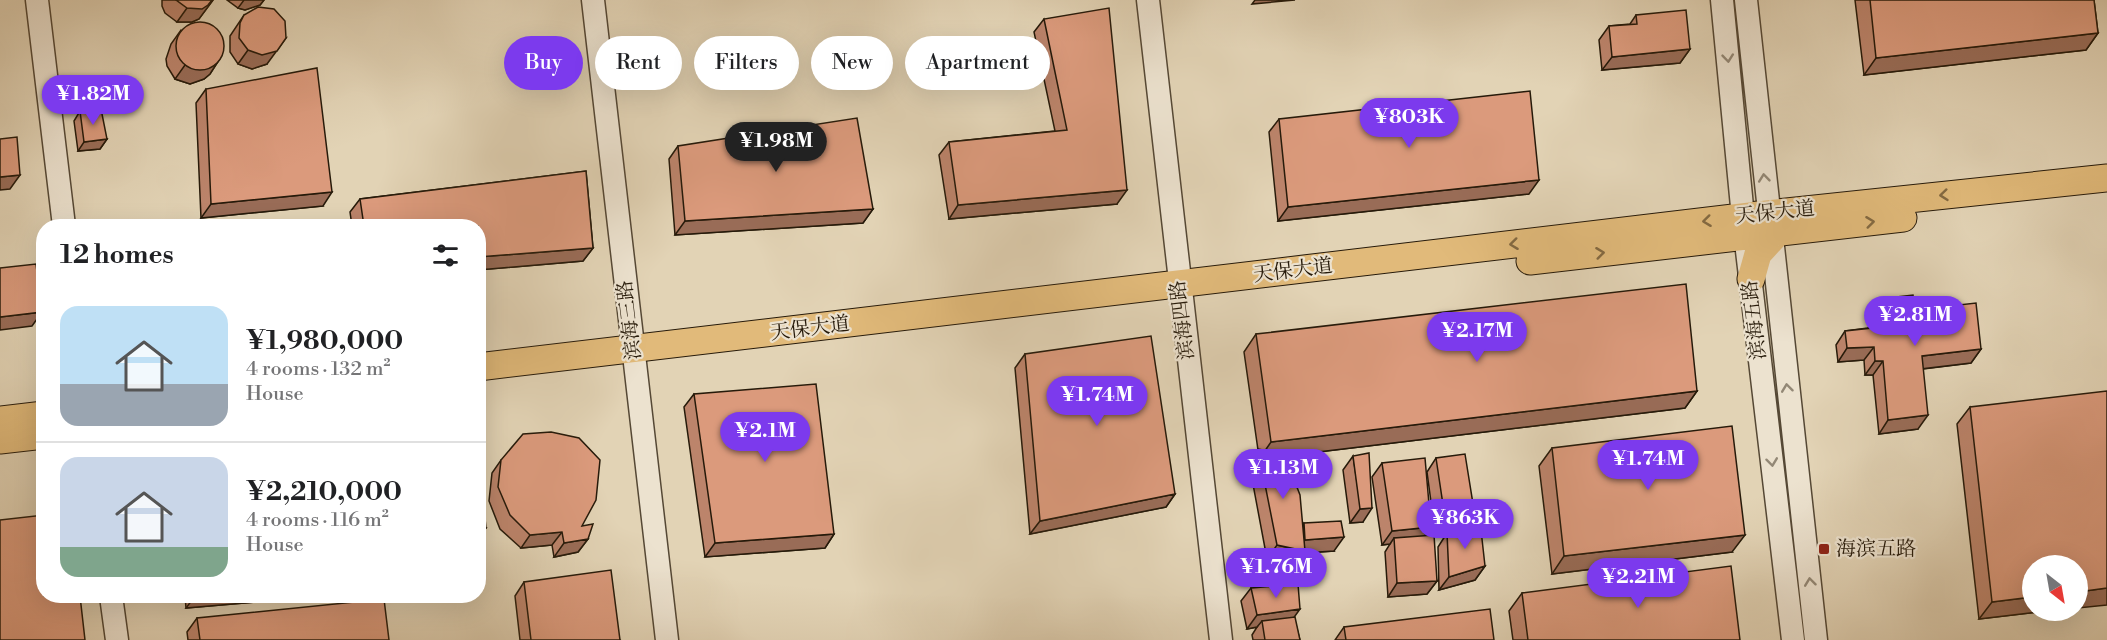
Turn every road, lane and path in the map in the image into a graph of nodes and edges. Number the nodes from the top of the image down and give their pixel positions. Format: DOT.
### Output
graph roads {
  1 [pos="37,0"];
  2 [pos="593,0"];
  3 [pos="1148,0"];
  4 [pos="1722,0"];
  5 [pos="1746,0"];
  6 [pos="2107,178"];
  7 [pos="2107,195"];
  8 [pos="1820,218"];
  9 [pos="63,219"];
  10 [pos="1762,228"];
  11 [pos="1763,278"];
  12 [pos="1179,293"];
  13 [pos="634,358"];
  14 [pos="486,367"];
  15 [pos="486,383"];
  16 [pos="36,416"];
  17 [pos="0,420"];
  18 [pos="36,436"];
  19 [pos="0,440"];
  20 [pos="112,603"];
  21 [pos="117,640"];
  22 [pos="667,640"];
  23 [pos="1221,640"];
  24 [pos="1793,640"];
  25 [pos="1816,640"];
  1 -- 9 [label="street"];
  2 -- 13 [label="street, 滨海三路"];
  3 -- 12 [label="street, 滨海四路"];
  4 -- 10 [label="street, one-way"];
  10 -- 5 [label="street, one-way"];
  6 -- 8 [label="main road, 天保大道, one-way"];
  8 -- 7 [label="main road, 天保大道, one-way"];
  8 -- 10 [label="main road"];
  8 -- 11 [label="street"];
  10 -- 11 [label="main road"];
  10 -- 12 [label="main road, 天保大道"];
  11 -- 24 [label="street, 滨海五路, one-way"];
  25 -- 11 [label="street, 滨海五路, one-way"];
  12 -- 13 [label="main road, 天保大道"];
  12 -- 23 [label="street, 滨海四路"];
  13 -- 14 [label="main road, 天保大道"];
  13 -- 15 [label="main road, 天保大道"];
  13 -- 22 [label="street, 滨海三路"];
  16 -- 17 [label="main road"];
  18 -- 19 [label="main road"];
  20 -- 21 [label="street"];
}
